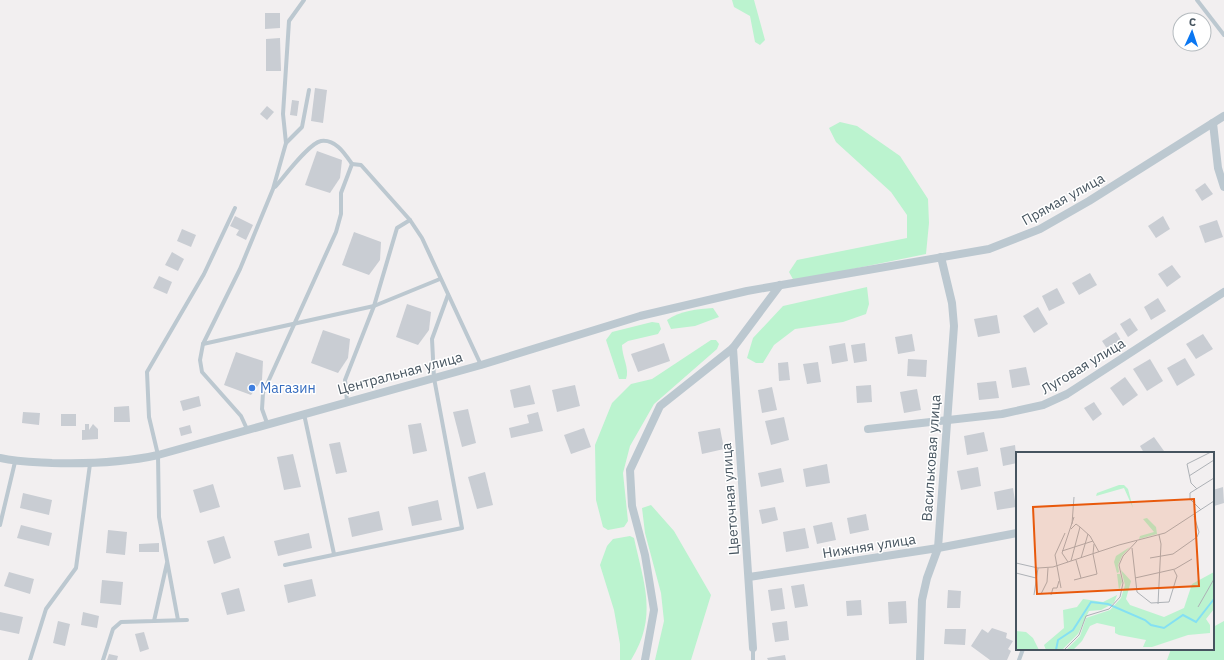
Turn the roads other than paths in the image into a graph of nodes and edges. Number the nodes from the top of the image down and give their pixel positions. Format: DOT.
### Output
graph roads {
  1 [pos="304,0"];
  2 [pos="1197,0"];
  3 [pos="1224,35"];
  4 [pos="309,90"];
  5 [pos="1224,116"];
  6 [pos="1213,123"];
  7 [pos="286,143"];
  8 [pos="352,164"];
  9 [pos="1224,188"];
  10 [pos="273,189"];
  11 [pos="235,208"];
  12 [pos="410,220"];
  13 [pos="941,257"];
  14 [pos="440,279"];
  15 [pos="780,285"];
  16 [pos="1224,292"];
  17 [pos="448,294"];
  18 [pos="374,306"];
  19 [pos="293,325"];
  20 [pos="203,344"];
  21 [pos="733,348"];
  22 [pos="480,365"];
  23 [pos="434,378"];
  24 [pos="347,401"];
  25 [pos="304,413"];
  26 [pos="946,420"];
  27 [pos="267,423"];
  28 [pos="247,429"];
  29 [pos="868,429"];
  30 [pos="158,455"];
  31 [pos="0,458"];
  32 [pos="15,462"];
  33 [pos="90,464"];
  34 [pos="0,525"];
  35 [pos="1016,532"];
  36 [pos="938,548"];
  37 [pos="334,554"];
  38 [pos="168,560"];
  39 [pos="285,565"];
  40 [pos="749,577"];
  41 [pos="178,620"];
  42 [pos="187,620"];
  43 [pos="154,621"];
  44 [pos="753,648"];
  45 [pos="1023,650"];
  46 [pos="30,660"];
  47 [pos="103,660"];
  48 [pos="645,660"];
  49 [pos="753,660"];
  50 [pos="920,660"];
  51 [pos="1019,660"];
  1 -- 7 [label="lane"];
  2 -- 3 [label="lane"];
  4 -- 7 [label="lane"];
  5 -- 6 [label="street, Прямая улица"];
  6 -- 9 [label="street"];
  6 -- 13 [label="street, Прямая улица"];
  7 -- 10 [label="lane"];
  8 -- 10 [label="lane"];
  8 -- 12 [label="lane"];
  8 -- 19 [label="lane"];
  10 -- 20 [label="lane"];
  11 -- 30 [label="lane"];
  12 -- 14 [label="lane"];
  12 -- 18 [label="lane"];
  13 -- 15 [label="street, Прямая улица"];
  13 -- 26 [label="street, Васильковая улица"];
  14 -- 17 [label="lane"];
  14 -- 18 [label="lane"];
  15 -- 21 [label="street"];
  15 -- 22 [label="street, Центральная улица"];
  16 -- 26 [label="street, Луговая улица"];
  17 -- 22 [label="lane"];
  17 -- 23 [label="lane"];
  18 -- 19 [label="lane"];
  18 -- 24 [label="lane"];
  19 -- 20 [label="lane"];
  19 -- 27 [label="lane"];
  20 -- 28 [label="lane"];
  21 -- 40 [label="street, Цветочная улица"];
  21 -- 48 [label="street"];
  22 -- 23 [label="street, Центральная улица"];
  23 -- 24 [label="street, Центральная улица"];
  23 -- 37 [label="lane"];
  24 -- 25 [label="street, Центральная улица"];
  25 -- 27 [label="street, Центральная улица"];
  25 -- 37 [label="lane"];
  26 -- 29 [label="street, Луговая улица"];
  26 -- 36 [label="street, Васильковая улица"];
  27 -- 28 [label="street, Центральная улица"];
  28 -- 30 [label="street, Центральная улица"];
  30 -- 33 [label="street, Центральная улица"];
  30 -- 38 [label="lane"];
  31 -- 32 [label="street, Центральная улица"];
  32 -- 33 [label="street, Центральная улица"];
  32 -- 34 [label="lane"];
  33 -- 46 [label="lane"];
  35 -- 36 [label="street, Нижняя улица"];
  36 -- 40 [label="street, Нижняя улица"];
  36 -- 50 [label="street, Васильковая улица"];
  37 -- 39 [label="lane"];
  38 -- 41 [label="lane"];
  38 -- 43 [label="lane"];
  40 -- 44 [label="street, Цветочная улица"];
  41 -- 42 [label="lane"];
  41 -- 43 [label="lane"];
  43 -- 47 [label="lane"];
  44 -- 49 [label="lane"];
  45 -- 51 [label="lane"];
}
